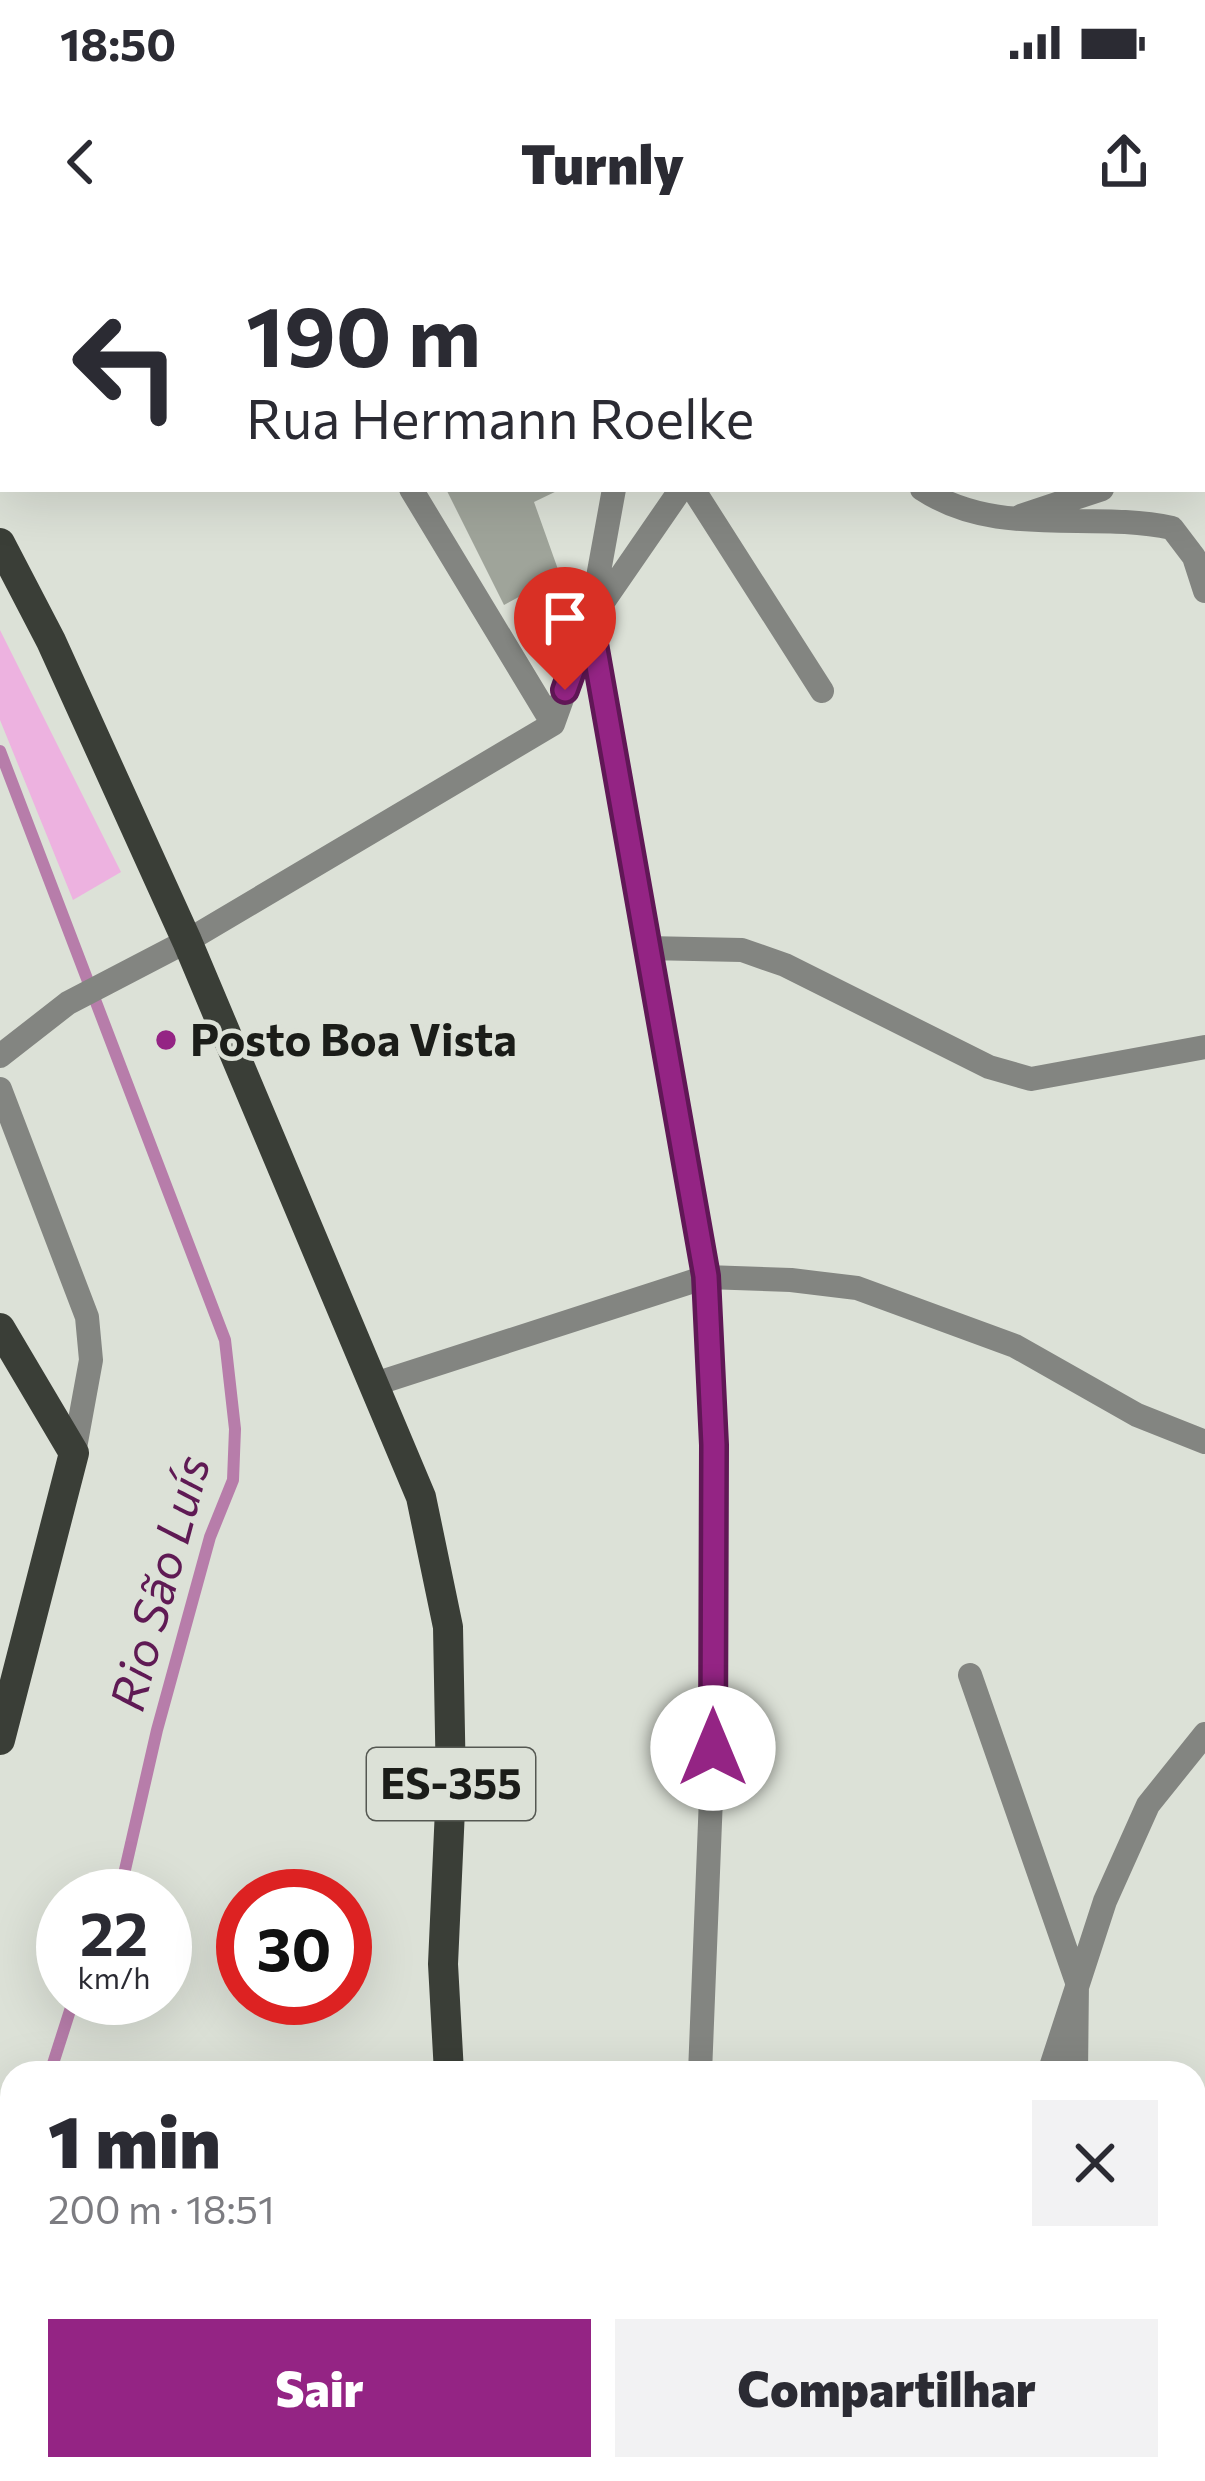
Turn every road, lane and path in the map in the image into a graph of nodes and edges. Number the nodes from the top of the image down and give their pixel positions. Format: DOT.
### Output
graph roads {
  1 [pos="413,492"];
  2 [pos="613,492"];
  3 [pos="679,492"];
  4 [pos="695,492"];
  5 [pos="928,492"];
  6 [pos="1093,492"];
  7 [pos="1013,519"];
  8 [pos="0,543"];
  9 [pos="1205,591"];
  10 [pos="590,621"];
  11 [pos="822,691"];
  12 [pos="553,724"];
  13 [pos="188,941"];
  14 [pos="646,949"];
  15 [pos="1205,1047"];
  16 [pos="0,1055"];
  17 [pos="0,1089"];
  18 [pos="706,1276"];
  19 [pos="0,1328"];
  20 [pos="375,1384"];
  21 [pos="1205,1442"];
  22 [pos="74,1453"];
  23 [pos="970,1675"];
  24 [pos="1205,1734"];
  25 [pos="0,1740"];
  26 [pos="1077,1982"];
  27 [pos="448,2061"];
  28 [pos="700,2061"];
  29 [pos="1052,2061"];
  30 [pos="1076,2061"];
  1 -- 12 [label="street"];
  2 -- 10 [label="street"];
  3 -- 10 [label="street"];
  4 -- 11 [label="street"];
  5 -- 7 [label="street"];
  6 -- 7 [label="street"];
  7 -- 9 [label="street"];
  8 -- 13 [label="main road, ES-355"];
  10 -- 12 [label="street"];
  10 -- 14 [label="street"];
  12 -- 13 [label="street"];
  13 -- 16 [label="street"];
  13 -- 20 [label="main road, ES-355"];
  14 -- 15 [label="street"];
  14 -- 18 [label="street"];
  17 -- 22 [label="street"];
  18 -- 20 [label="street"];
  18 -- 21 [label="street"];
  18 -- 28 [label="street"];
  19 -- 22 [label="main road"];
  20 -- 27 [label="main road, ES-355"];
  22 -- 25 [label="main road"];
  23 -- 26 [label="street"];
  24 -- 26 [label="street"];
  26 -- 29 [label="street"];
  26 -- 30 [label="street"];
}
